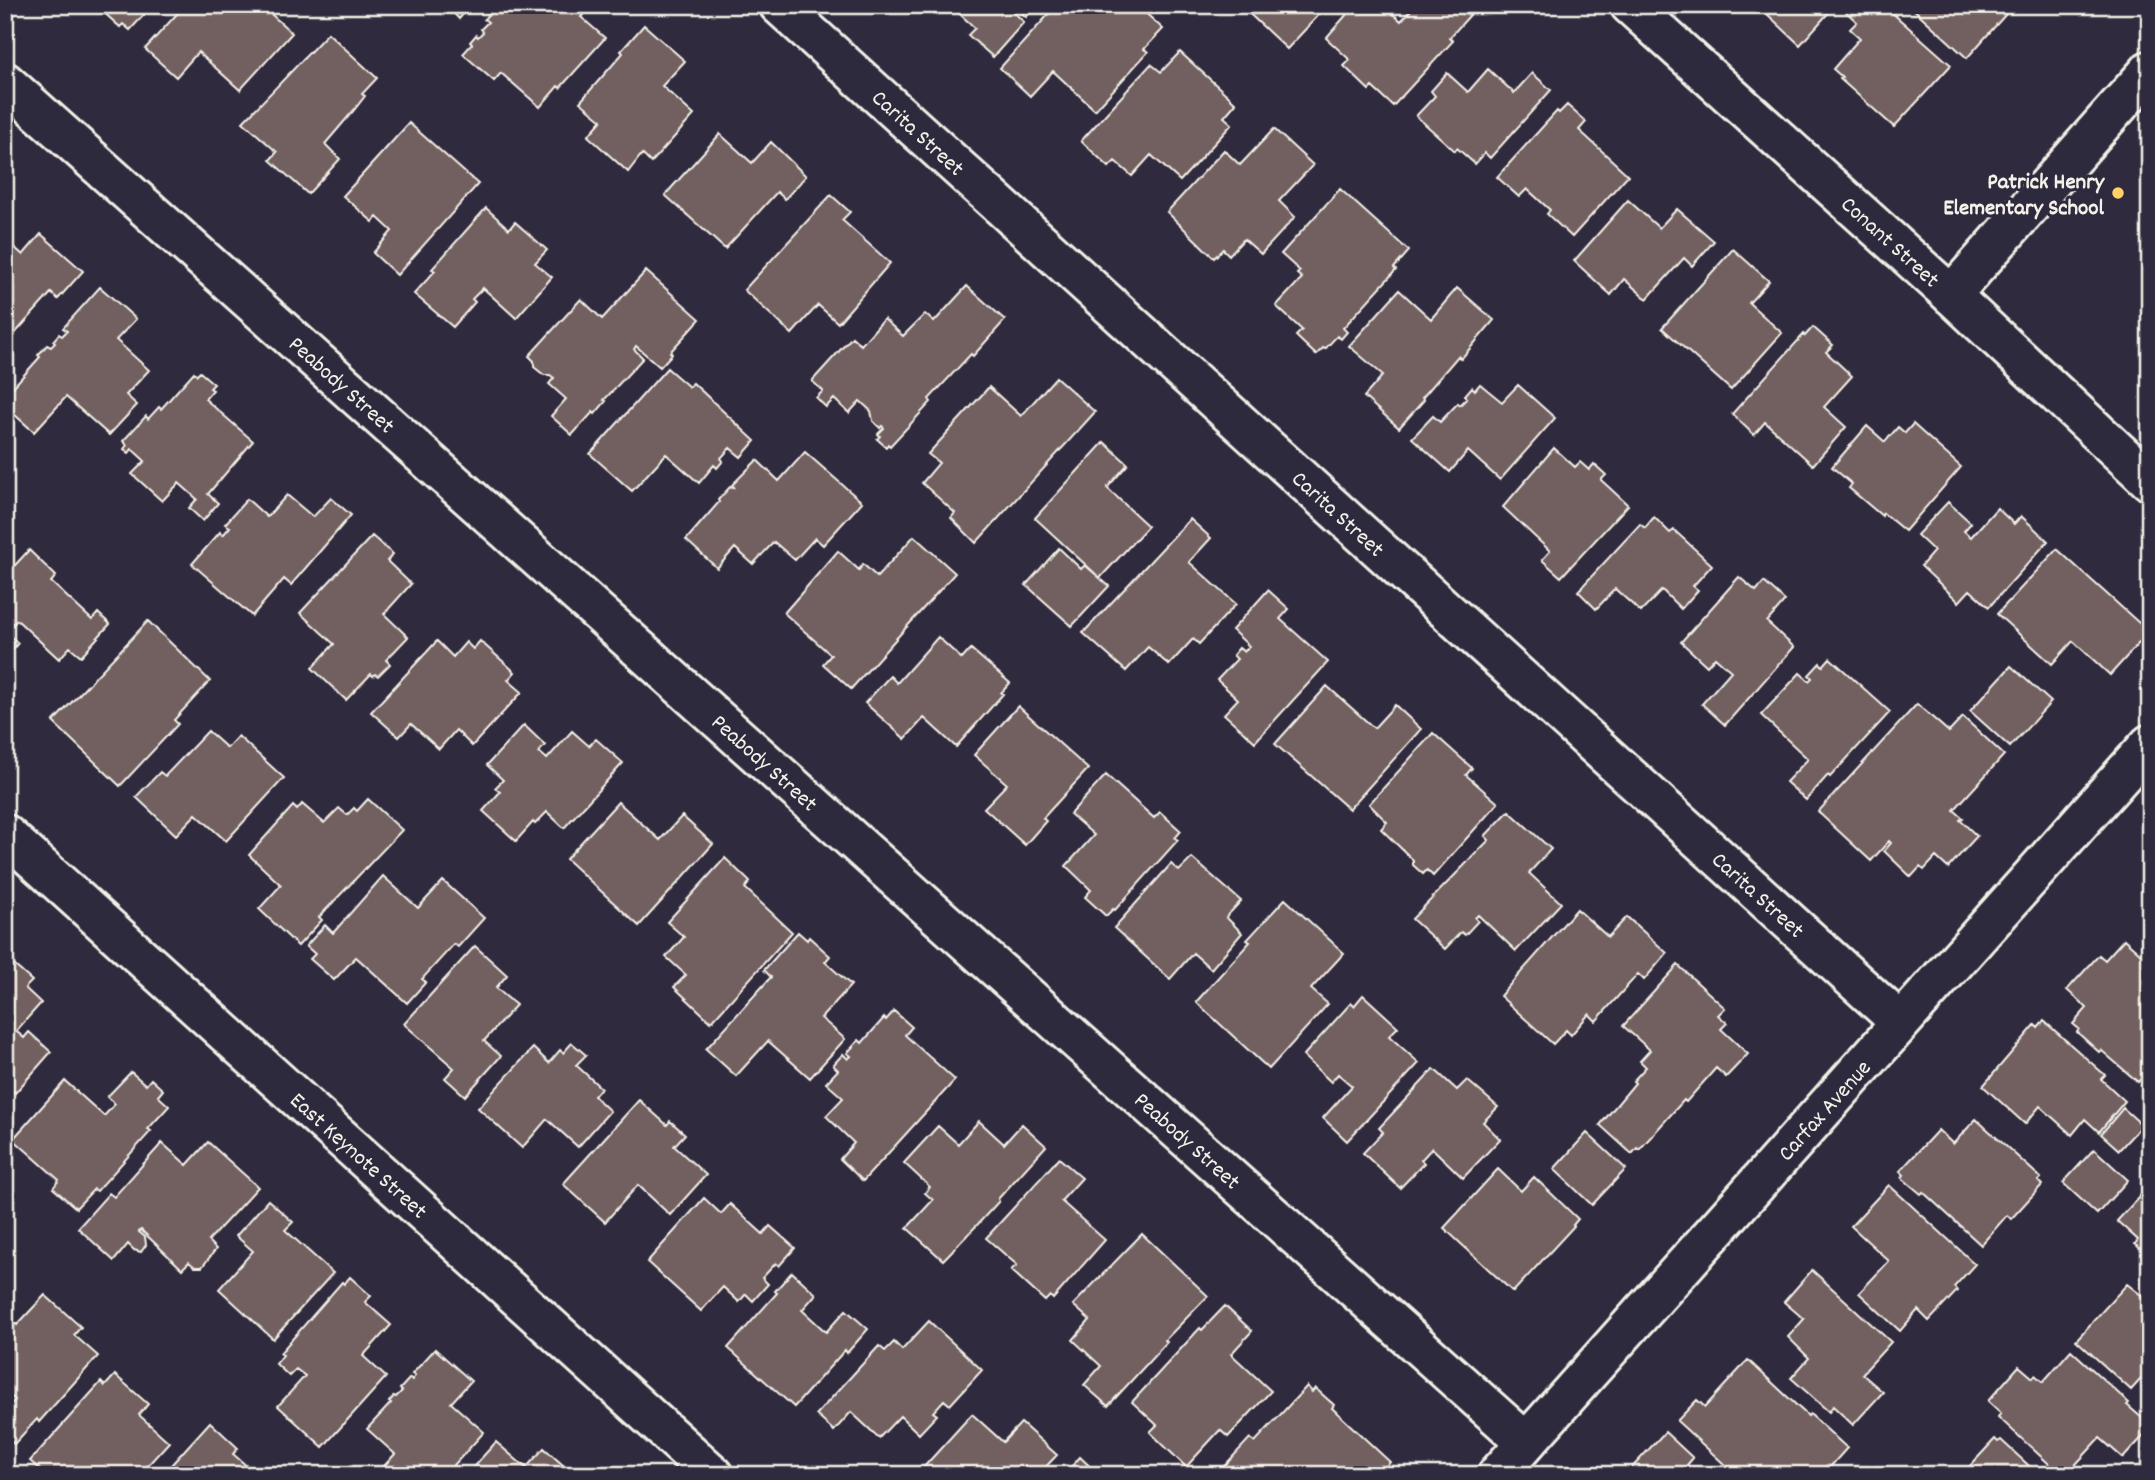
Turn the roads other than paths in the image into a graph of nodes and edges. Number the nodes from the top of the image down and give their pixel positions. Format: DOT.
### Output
graph roads {
  1 [pos="779,5"];
  2 [pos="1630,5"];
  3 [pos="2150,70"];
  4 [pos="5,82"];
  5 [pos="1951,295"];
  6 [pos="2150,481"];
  7 [pos="2150,744"];
  8 [pos="5,834"];
  9 [pos="1900,1022"];
  10 [pos="1526,1442"];
  11 [pos="713,1475"];
  12 [pos="1497,1475"];
  1 -- 9 [label="street, Carita Street"];
  2 -- 5 [label="street, Conant Street"];
  3 -- 5 [label="street"];
  4 -- 10 [label="street, Peabody Street"];
  5 -- 6 [label="street, Conant Street"];
  7 -- 9 [label="street, Carfax Avenue"];
  8 -- 11 [label="street, East Keynote Street"];
  9 -- 10 [label="street, Carfax Avenue"];
  10 -- 12 [label="street, Carfax Avenue"];
}
